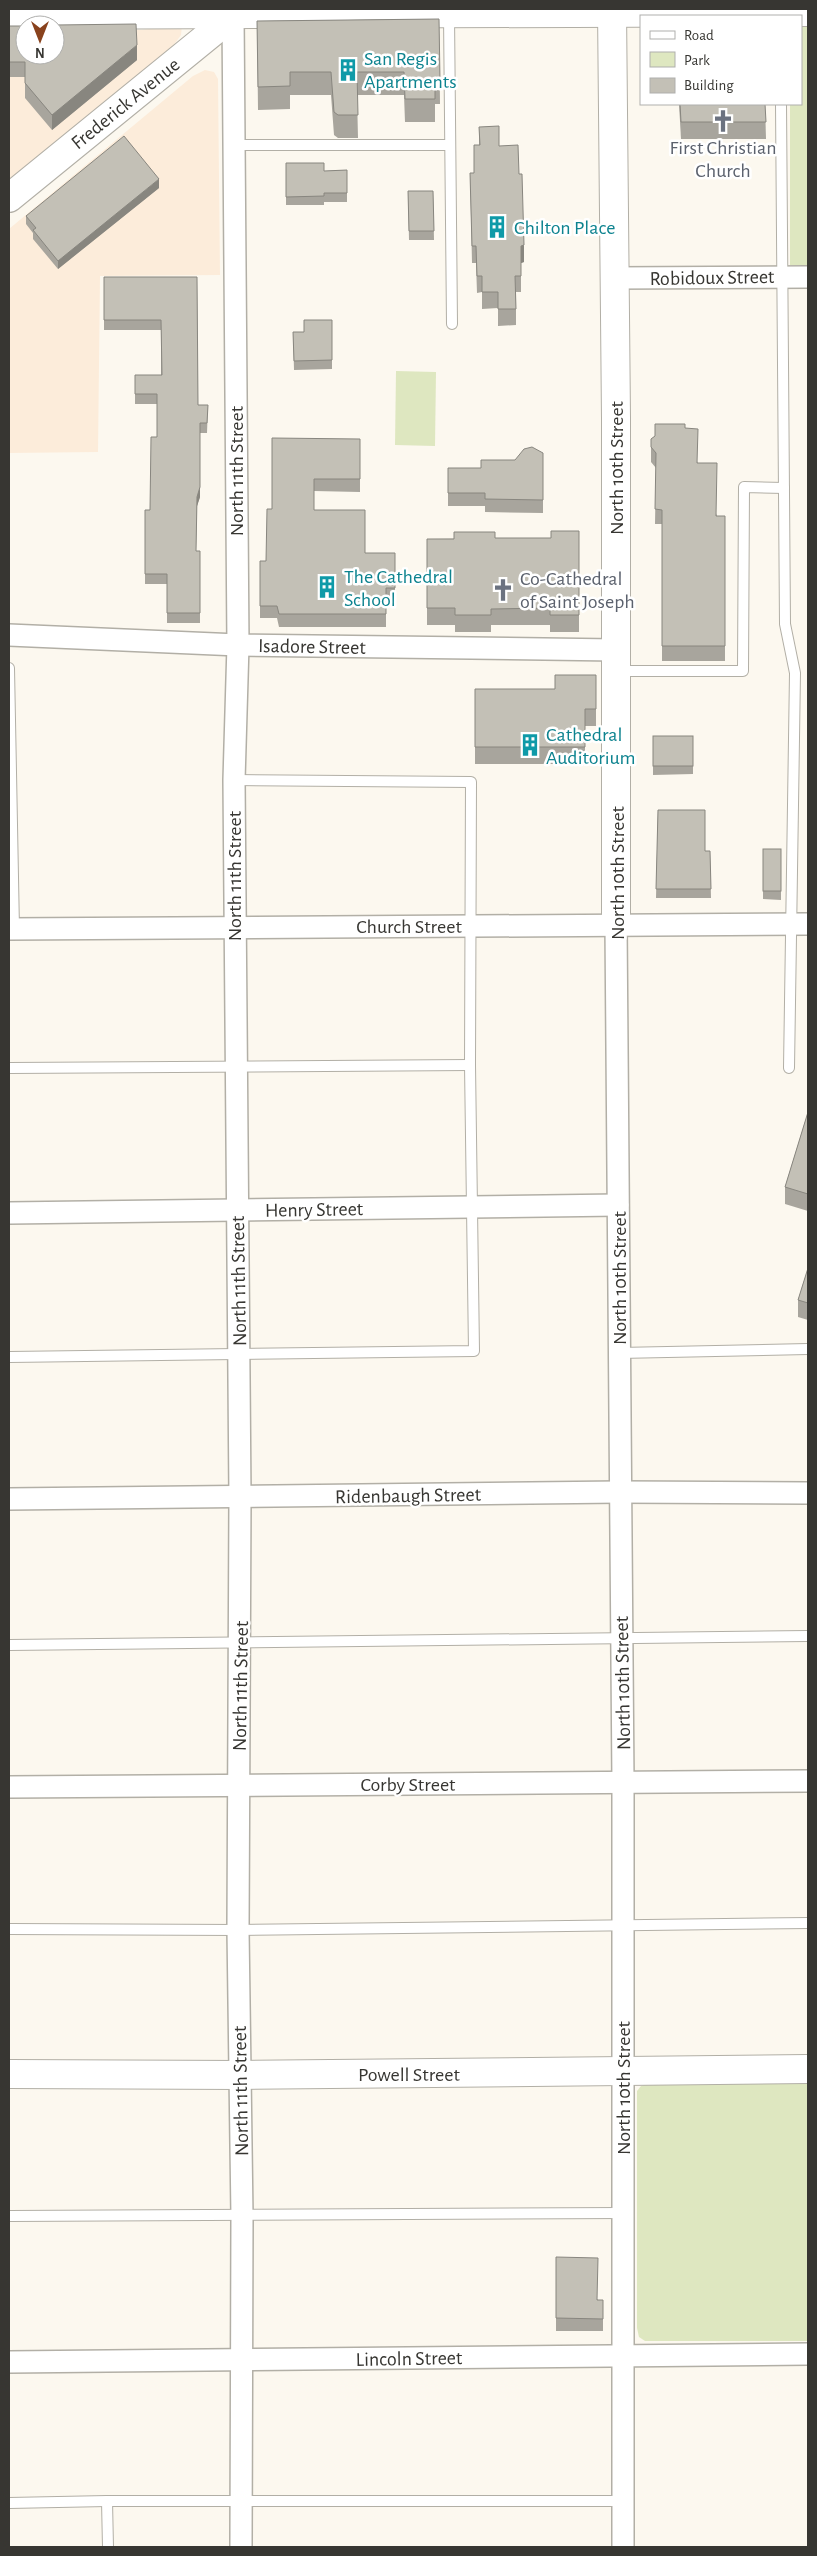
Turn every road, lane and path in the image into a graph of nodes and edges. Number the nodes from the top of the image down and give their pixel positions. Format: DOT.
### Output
graph roads {
  1 [pos="612,11"];
  2 [pos="237,12"];
  3 [pos="780,12"];
  4 [pos="808,12"];
  5 [pos="449,14"];
  6 [pos="9,16"];
  7 [pos="781,105"];
  8 [pos="234,145"];
  9 [pos="450,145"];
  10 [pos="9,198"];
  11 [pos="782,277"];
  12 [pos="808,277"];
  13 [pos="615,278"];
  14 [pos="452,324"];
  15 [pos="784,488"];
  16 [pos="9,635"];
  17 [pos="238,645"];
  18 [pos="617,661"];
  19 [pos="9,668"];
  20 [pos="234,780"];
  21 [pos="799,924"];
  22 [pos="616,925"];
  23 [pos="471,926"];
  24 [pos="235,928"];
  25 [pos="11,929"];
  26 [pos="470,1065"];
  27 [pos="235,1067"];
  28 [pos="9,1068"];
  29 [pos="789,1068"];
  30 [pos="618,1205"];
  31 [pos="472,1207"];
  32 [pos="237,1210"];
  33 [pos="9,1213"];
  34 [pos="808,1349"];
  35 [pos="619,1352"];
  36 [pos="239,1356"];
  37 [pos="9,1357"];
  38 [pos="620,1492"];
  39 [pos="808,1493"];
  40 [pos="240,1497"];
  41 [pos="9,1499"];
  42 [pos="808,1636"];
  43 [pos="621,1638"];
  44 [pos="241,1642"];
  45 [pos="9,1646"];
  46 [pos="808,1781"];
  47 [pos="623,1782"];
  48 [pos="239,1785"];
  49 [pos="9,1787"];
  50 [pos="808,1923"];
  51 [pos="622,1926"];
  52 [pos="9,1929"];
  53 [pos="238,1930"];
  54 [pos="808,2069"];
  55 [pos="623,2072"];
  56 [pos="9,2074"];
  57 [pos="240,2075"];
  58 [pos="622,2213"];
  59 [pos="9,2216"];
  60 [pos="242,2216"];
  61 [pos="808,2354"];
  62 [pos="622,2356"];
  63 [pos="242,2360"];
  64 [pos="9,2362"];
  65 [pos="241,2500"];
  66 [pos="107,2501"];
  67 [pos="623,2501"];
  68 [pos="9,2503"];
  69 [pos="108,2547"];
  70 [pos="241,2547"];
  71 [pos="624,2547"];
  1 -- 3 [label="street"];
  1 -- 5 [label="street"];
  1 -- 13 [label="street, North 10th Street"];
  2 -- 5 [label="street"];
  2 -- 6 [label="street"];
  2 -- 8 [label="street, North 11th Street"];
  2 -- 10 [label="street, Frederick Avenue"];
  3 -- 4 [label="street"];
  5 -- 9 [label="lane"];
  7 -- 11 [label="lane"];
  8 -- 9 [label="lane"];
  8 -- 17 [label="street, North 11th Street"];
  9 -- 14 [label="lane"];
  11 -- 12 [label="street, Robidoux Street"];
  11 -- 13 [label="street, Robidoux Street"];
  11 -- 15 [label="lane"];
  13 -- 18 [label="street, North 10th Street"];
  15 -- 18 [label="lane"];
  15 -- 21 [label="lane"];
  16 -- 17 [label="street, Isadore Street"];
  17 -- 18 [label="street, Isadore Street"];
  17 -- 20 [label="street, North 11th Street"];
  18 -- 22 [label="street, North 10th Street"];
  19 -- 25 [label="lane"];
  20 -- 23 [label="lane"];
  20 -- 24 [label="street, North 11th Street"];
  21 -- 22 [label="street, Church Street"];
  21 -- 29 [label="lane"];
  22 -- 23 [label="street, Church Street"];
  22 -- 30 [label="street, North 10th Street"];
  23 -- 24 [label="street, Church Street"];
  23 -- 26 [label="lane"];
  24 -- 25 [label="street, Church Street"];
  24 -- 27 [label="street, North 11th Street"];
  26 -- 27 [label="lane"];
  26 -- 31 [label="lane"];
  27 -- 28 [label="lane"];
  27 -- 32 [label="street, North 11th Street"];
  30 -- 31 [label="street, Henry Street"];
  30 -- 35 [label="street, North 10th Street"];
  31 -- 32 [label="street, Henry Street"];
  31 -- 36 [label="lane"];
  32 -- 33 [label="street, Henry Street"];
  32 -- 36 [label="street, North 11th Street"];
  34 -- 35 [label="lane"];
  35 -- 38 [label="street, North 10th Street"];
  36 -- 37 [label="lane"];
  36 -- 40 [label="street, North 11th Street"];
  38 -- 39 [label="street, Ridenbaugh Street"];
  38 -- 40 [label="street, Ridenbaugh Street"];
  38 -- 43 [label="street, North 10th Street"];
  40 -- 41 [label="street, Ridenbaugh Street"];
  40 -- 44 [label="street, North 11th Street"];
  42 -- 43 [label="lane"];
  43 -- 44 [label="lane"];
  43 -- 47 [label="street, North 10th Street"];
  44 -- 45 [label="lane"];
  44 -- 48 [label="street, North 11th Street"];
  46 -- 47 [label="street, Corby Street"];
  47 -- 48 [label="street, Corby Street"];
  47 -- 51 [label="street, North 10th Street"];
  48 -- 49 [label="street, Corby Street"];
  48 -- 53 [label="street, North 11th Street"];
  50 -- 51 [label="lane"];
  51 -- 53 [label="lane"];
  51 -- 55 [label="street, North 10th Street"];
  52 -- 53 [label="lane"];
  53 -- 57 [label="street, North 11th Street"];
  54 -- 55 [label="street, Powell Street"];
  55 -- 57 [label="street, Powell Street"];
  55 -- 58 [label="street, North 10th Street"];
  56 -- 57 [label="street, Powell Street"];
  57 -- 60 [label="street, North 11th Street"];
  58 -- 60 [label="lane"];
  58 -- 62 [label="street, North 10th Street"];
  59 -- 60 [label="lane"];
  60 -- 63 [label="street, North 11th Street"];
  61 -- 62 [label="street, Lincoln Street"];
  62 -- 63 [label="street, Lincoln Street"];
  62 -- 67 [label="street, North 10th Street"];
  63 -- 64 [label="street, Lincoln Street"];
  63 -- 65 [label="street, North 11th Street"];
  65 -- 66 [label="lane"];
  65 -- 67 [label="lane"];
  65 -- 70 [label="street, North 11th Street"];
  66 -- 68 [label="lane"];
  66 -- 69 [label="lane"];
  67 -- 71 [label="street, North 10th Street"];
}
